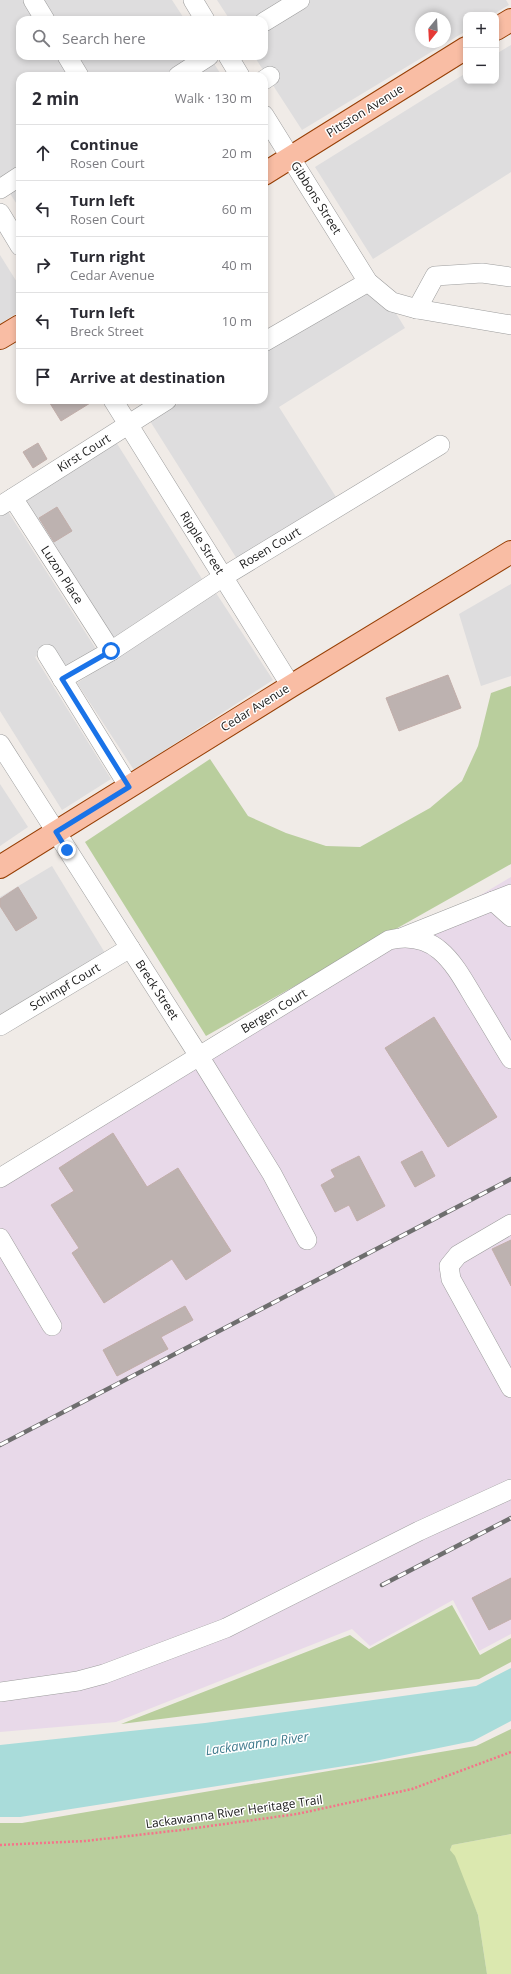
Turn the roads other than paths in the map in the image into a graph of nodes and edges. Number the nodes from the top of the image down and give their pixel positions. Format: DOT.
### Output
graph roads {
  1 [pos="33,0"];
  2 [pos="193,0"];
  3 [pos="300,0"];
  4 [pos="43,16"];
  5 [pos="203,16"];
  6 [pos="268,20"];
  7 [pos="511,20"];
  8 [pos="499,27"];
  9 [pos="463,50"];
  10 [pos="69,60"];
  11 [pos="203,60"];
  12 [pos="230,60"];
  13 [pos="77,72"];
  14 [pos="184,72"];
  15 [pos="238,72"];
  16 [pos="268,121"];
  17 [pos="290,157"];
  18 [pos="268,171"];
  19 [pos="16,179"];
  20 [pos="0,189"];
  21 [pos="0,213"];
  22 [pos="16,239"];
  23 [pos="511,277"];
  24 [pos="368,282"];
  25 [pos="417,309"];
  26 [pos="511,325"];
  27 [pos="16,328"];
  28 [pos="0,338"];
  29 [pos="268,340"];
  30 [pos="115,404"];
  31 [pos="162,404"];
  32 [pos="128,425"];
  33 [pos="440,445"];
  34 [pos="6,502"];
  35 [pos="511,552"];
  36 [pos="223,577"];
  37 [pos="111,651"];
  38 [pos="47,654"];
  39 [pos="62,679"];
  40 [pos="291,686"];
  41 [pos="0,744"];
  42 [pos="129,787"];
  43 [pos="56,832"];
  44 [pos="0,867"];
  45 [pos="511,894"];
  46 [pos="493,901"];
  47 [pos="511,917"];
  48 [pos="403,937"];
  49 [pos="130,948"];
  50 [pos="0,1026"];
  51 [pos="199,1056"];
  52 [pos="511,1059"];
  53 [pos="0,1178"];
  54 [pos="511,1224"];
  55 [pos="0,1238"];
  56 [pos="307,1240"];
  57 [pos="52,1326"];
  58 [pos="511,1388"];
  59 [pos="511,1489"];
  60 [pos="0,1692"];
  1 -- 4 [label="street"];
  2 -- 5 [label="street"];
  3 -- 6 [label="street"];
  7 -- 8 [label="main road"];
  9 -- 17 [label="main road, Pittston Avenue"];
  10 -- 13 [label="street"];
  11 -- 14 [label="street"];
  12 -- 15 [label="street"];
  16 -- 17 [label="street, Gibbons Street"];
  17 -- 18 [label="main road, Pittston Avenue"];
  17 -- 24 [label="street, Gibbons Street"];
  19 -- 20 [label="street"];
  21 -- 22 [label="street"];
  23 -- 25 [label="street"];
  24 -- 25 [label="street, Gibbons Street"];
  24 -- 29 [label="street"];
  25 -- 26 [label="street, Gibbons Street"];
  27 -- 28 [label="main road"];
  30 -- 32 [label="street, Ripple Street"];
  31 -- 32 [label="street, Kirst Court"];
  32 -- 34 [label="street, Kirst Court"];
  32 -- 36 [label="street, Ripple Street"];
  33 -- 36 [label="street, Rosen Court"];
  34 -- 37 [label="street, Luzon Place"];
  35 -- 40 [label="main road, Cedar Avenue"];
  36 -- 37 [label="street, Rosen Court"];
  36 -- 40 [label="street, Ripple Street"];
  37 -- 39 [label="street, Rosen Court"];
  38 -- 39 [label="street"];
  39 -- 42 [label="street"];
  40 -- 42 [label="main road, Cedar Avenue"];
  41 -- 43 [label="street, Breck Street"];
  42 -- 43 [label="main road, Cedar Avenue"];
  43 -- 44 [label="main road, Cedar Avenue"];
  43 -- 49 [label="street, Breck Street"];
  45 -- 46 [label="street"];
  46 -- 47 [label="street"];
  46 -- 48 [label="street"];
  48 -- 51 [label="street, Bergen Court"];
  48 -- 52 [label="street, Bergen Court"];
  49 -- 50 [label="street, Schimpf Court"];
  49 -- 51 [label="street, Breck Street"];
  51 -- 53 [label="street, Bergen Court"];
  51 -- 56 [label="street, Breck Street"];
  54 -- 58 [label="street"];
  55 -- 57 [label="street"];
  59 -- 60 [label="street"];
}
